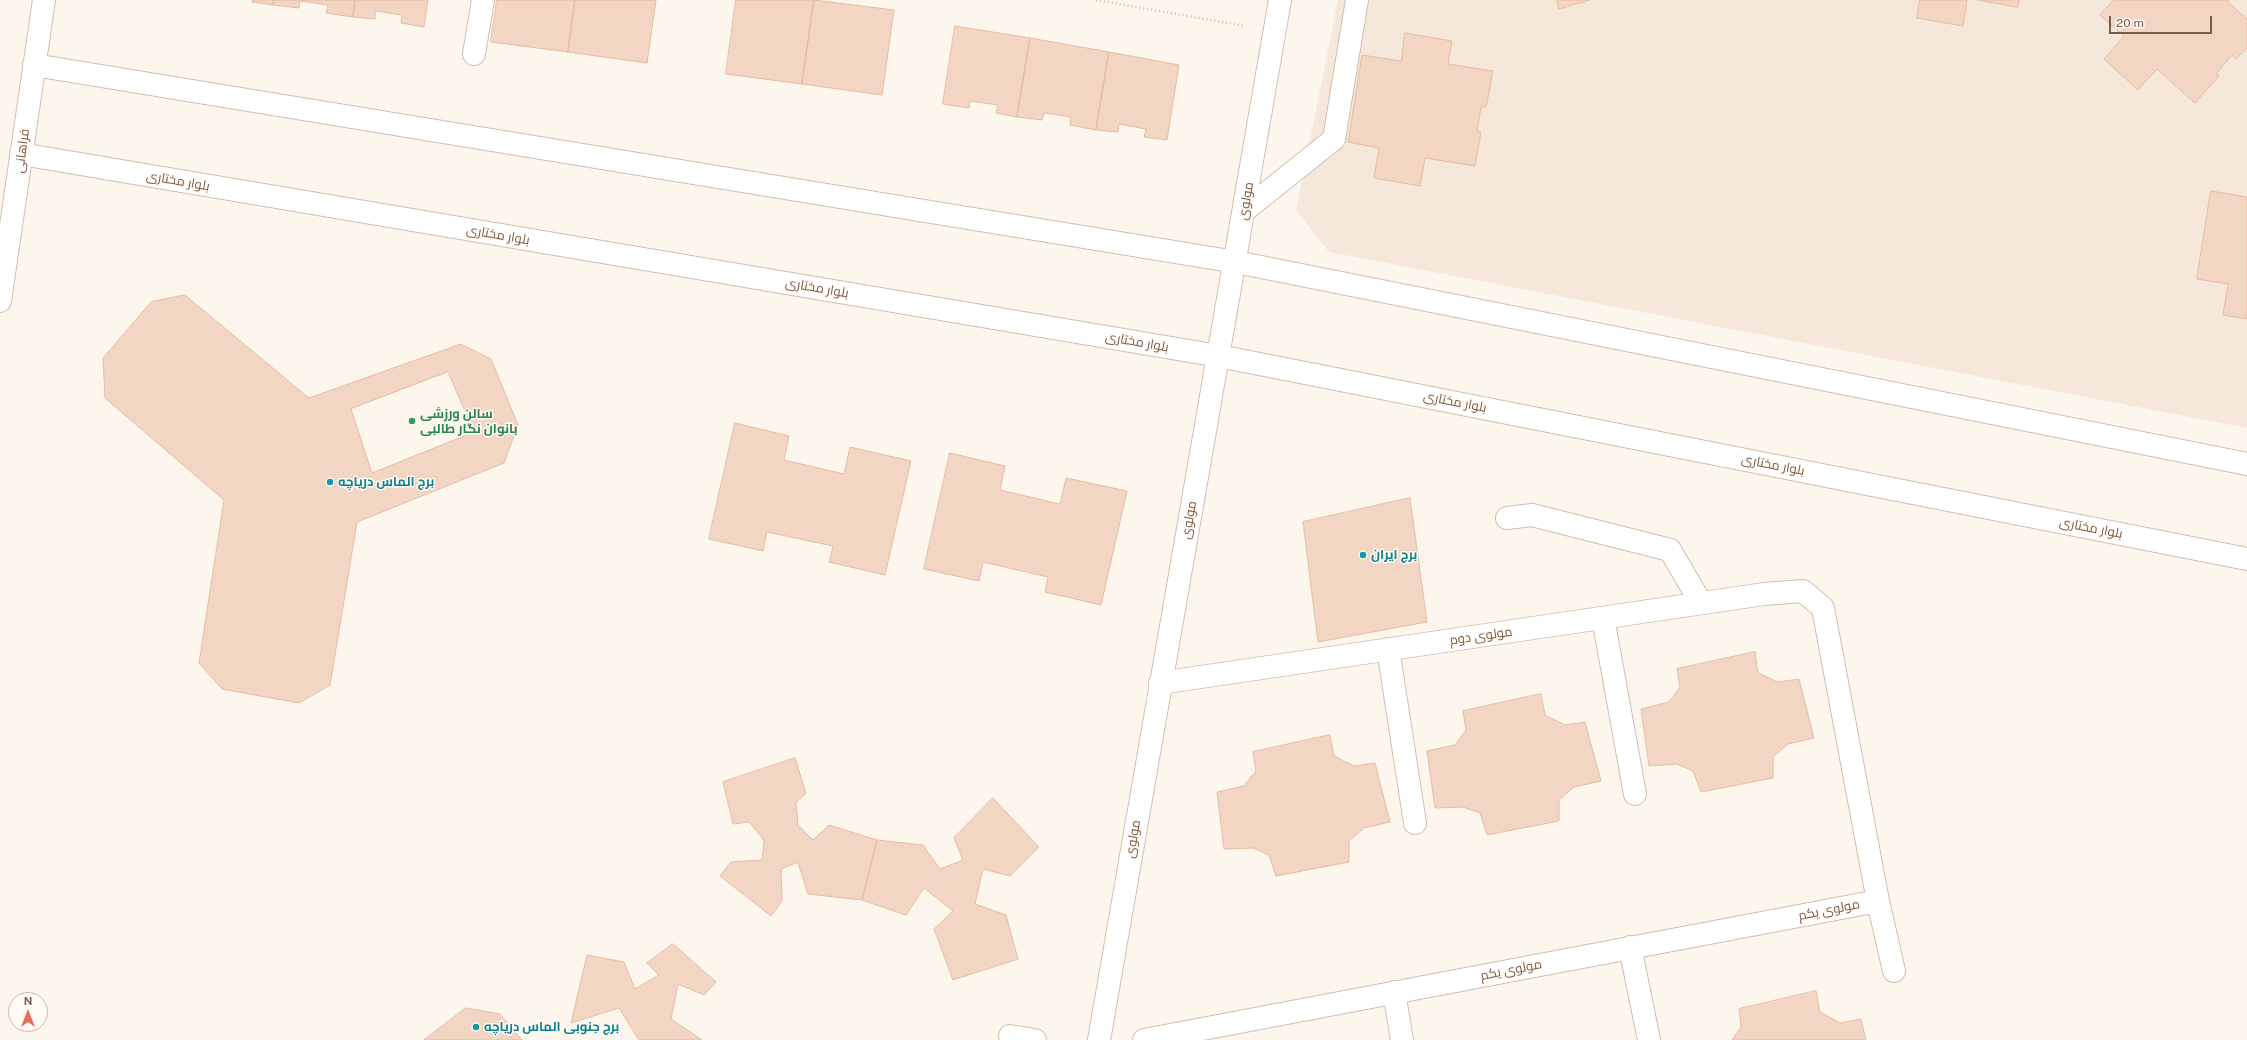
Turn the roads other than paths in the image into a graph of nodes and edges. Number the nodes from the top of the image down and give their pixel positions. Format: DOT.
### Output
graph roads {
  1 [pos="44,0"];
  2 [pos="483,0"];
  3 [pos="1280,0"];
  4 [pos="1357,0"];
  5 [pos="474,54"];
  6 [pos="34,65"];
  7 [pos="21,154"];
  8 [pos="1244,212"];
  9 [pos="1236,262"];
  10 [pos="0,301"];
  11 [pos="1219,356"];
  12 [pos="2247,464"];
  13 [pos="1507,518"];
  14 [pos="2247,559"];
  15 [pos="1701,603"];
  16 [pos="1603,618"];
  17 [pos="1388,649"];
  18 [pos="1160,683"];
  19 [pos="1635,794"];
  20 [pos="1415,823"];
  21 [pos="1878,901"];
  22 [pos="1630,947"];
  23 [pos="1894,971"];
  24 [pos="1394,992"];
  25 [pos="1010,1036"];
  26 [pos="1035,1040"];
  27 [pos="1099,1040"];
  28 [pos="1144,1040"];
  29 [pos="1402,1040"];
  30 [pos="1649,1040"];
  1 -- 6 [label="street, فراهانی"];
  2 -- 5 [label="street"];
  3 -- 8 [label="street, مولوی"];
  4 -- 8 [label="street"];
  6 -- 7 [label="street, فراهانی"];
  6 -- 9 [label="street"];
  7 -- 10 [label="street, فراهانی"];
  7 -- 11 [label="street, بلوار مختاری"];
  8 -- 9 [label="street, مولوی"];
  9 -- 11 [label="street, مولوی"];
  9 -- 12 [label="street"];
  11 -- 14 [label="street, بلوار مختاری"];
  11 -- 18 [label="street, مولوی"];
  13 -- 15 [label="street"];
  15 -- 16 [label="street, مولوی دوم"];
  15 -- 21 [label="street, مولوی دوم"];
  16 -- 17 [label="street, مولوی دوم"];
  16 -- 19 [label="street"];
  17 -- 18 [label="street, مولوی دوم"];
  17 -- 20 [label="street"];
  18 -- 27 [label="street, مولوی"];
  21 -- 22 [label="street, مولوی یکم"];
  21 -- 23 [label="street"];
  22 -- 24 [label="street, مولوی یکم"];
  22 -- 30 [label="street"];
  24 -- 28 [label="street, مولوی یکم"];
  24 -- 29 [label="street"];
  25 -- 26 [label="street"];
}
